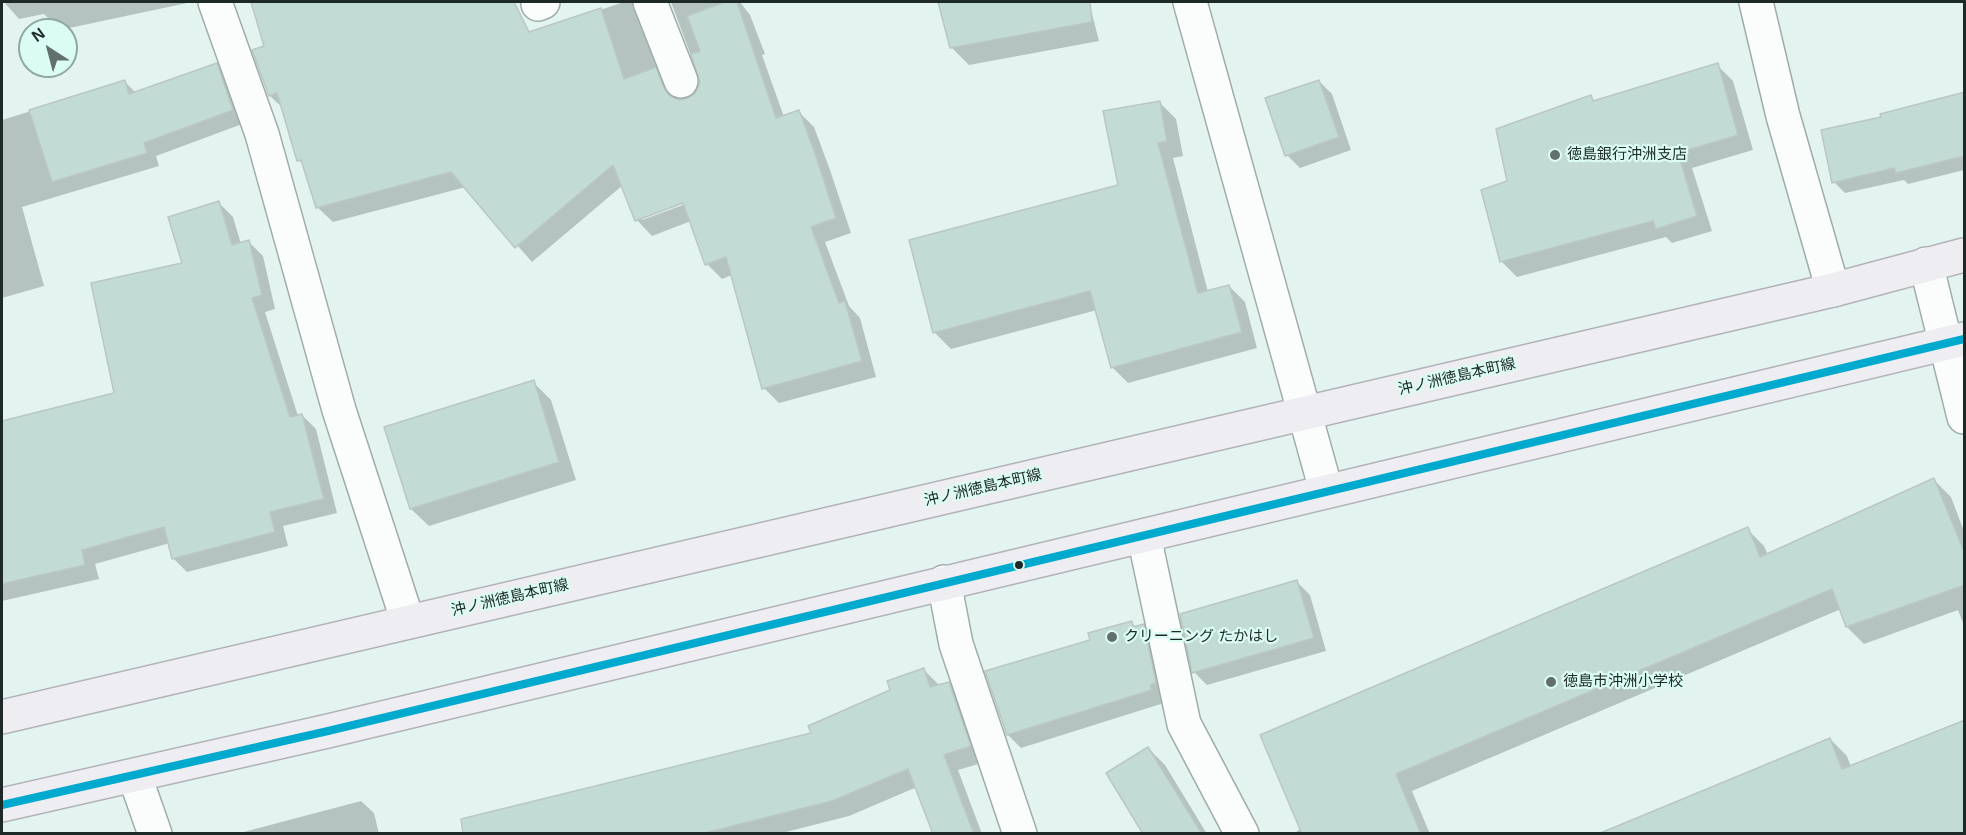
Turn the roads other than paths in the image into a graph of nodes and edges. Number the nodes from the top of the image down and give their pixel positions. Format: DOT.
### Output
graph roads {
  1 [pos="215,2"];
  2 [pos="650,2"];
  3 [pos="1190,2"];
  4 [pos="1756,2"];
  5 [pos="681,81"];
  6 [pos="1965,255"];
  7 [pos="1926,264"];
  8 [pos="1833,290"];
  9 [pos="1955,341"];
  10 [pos="1303,413"];
  11 [pos="1965,417"];
  12 [pos="1326,490"];
  13 [pos="1144,536"];
  14 [pos="944,582"];
  15 [pos="408,622"];
  16 [pos="2,717"];
  17 [pos="135,777"];
  18 [pos="2,805"];
  19 [pos="155,834"];
  20 [pos="1020,834"];
  21 [pos="1242,834"];
  1 -- 15 [label="street"];
  2 -- 5 [label="street"];
  3 -- 10 [label="street"];
  4 -- 8 [label="street"];
  6 -- 7 [label="main road, 沖ノ洲徳島本町線"];
  7 -- 8 [label="main road, 沖ノ洲徳島本町線"];
  7 -- 9 [label="street"];
  8 -- 10 [label="main road, 沖ノ洲徳島本町線"];
  9 -- 11 [label="street"];
  9 -- 12 [label="main road"];
  10 -- 12 [label="street"];
  10 -- 15 [label="main road, 沖ノ洲徳島本町線"];
  12 -- 13 [label="main road"];
  13 -- 14 [label="main road"];
  13 -- 21 [label="street"];
  14 -- 17 [label="main road"];
  14 -- 20 [label="street"];
  15 -- 16 [label="main road, 沖ノ洲徳島本町線"];
  17 -- 18 [label="main road"];
  17 -- 19 [label="street"];
}
